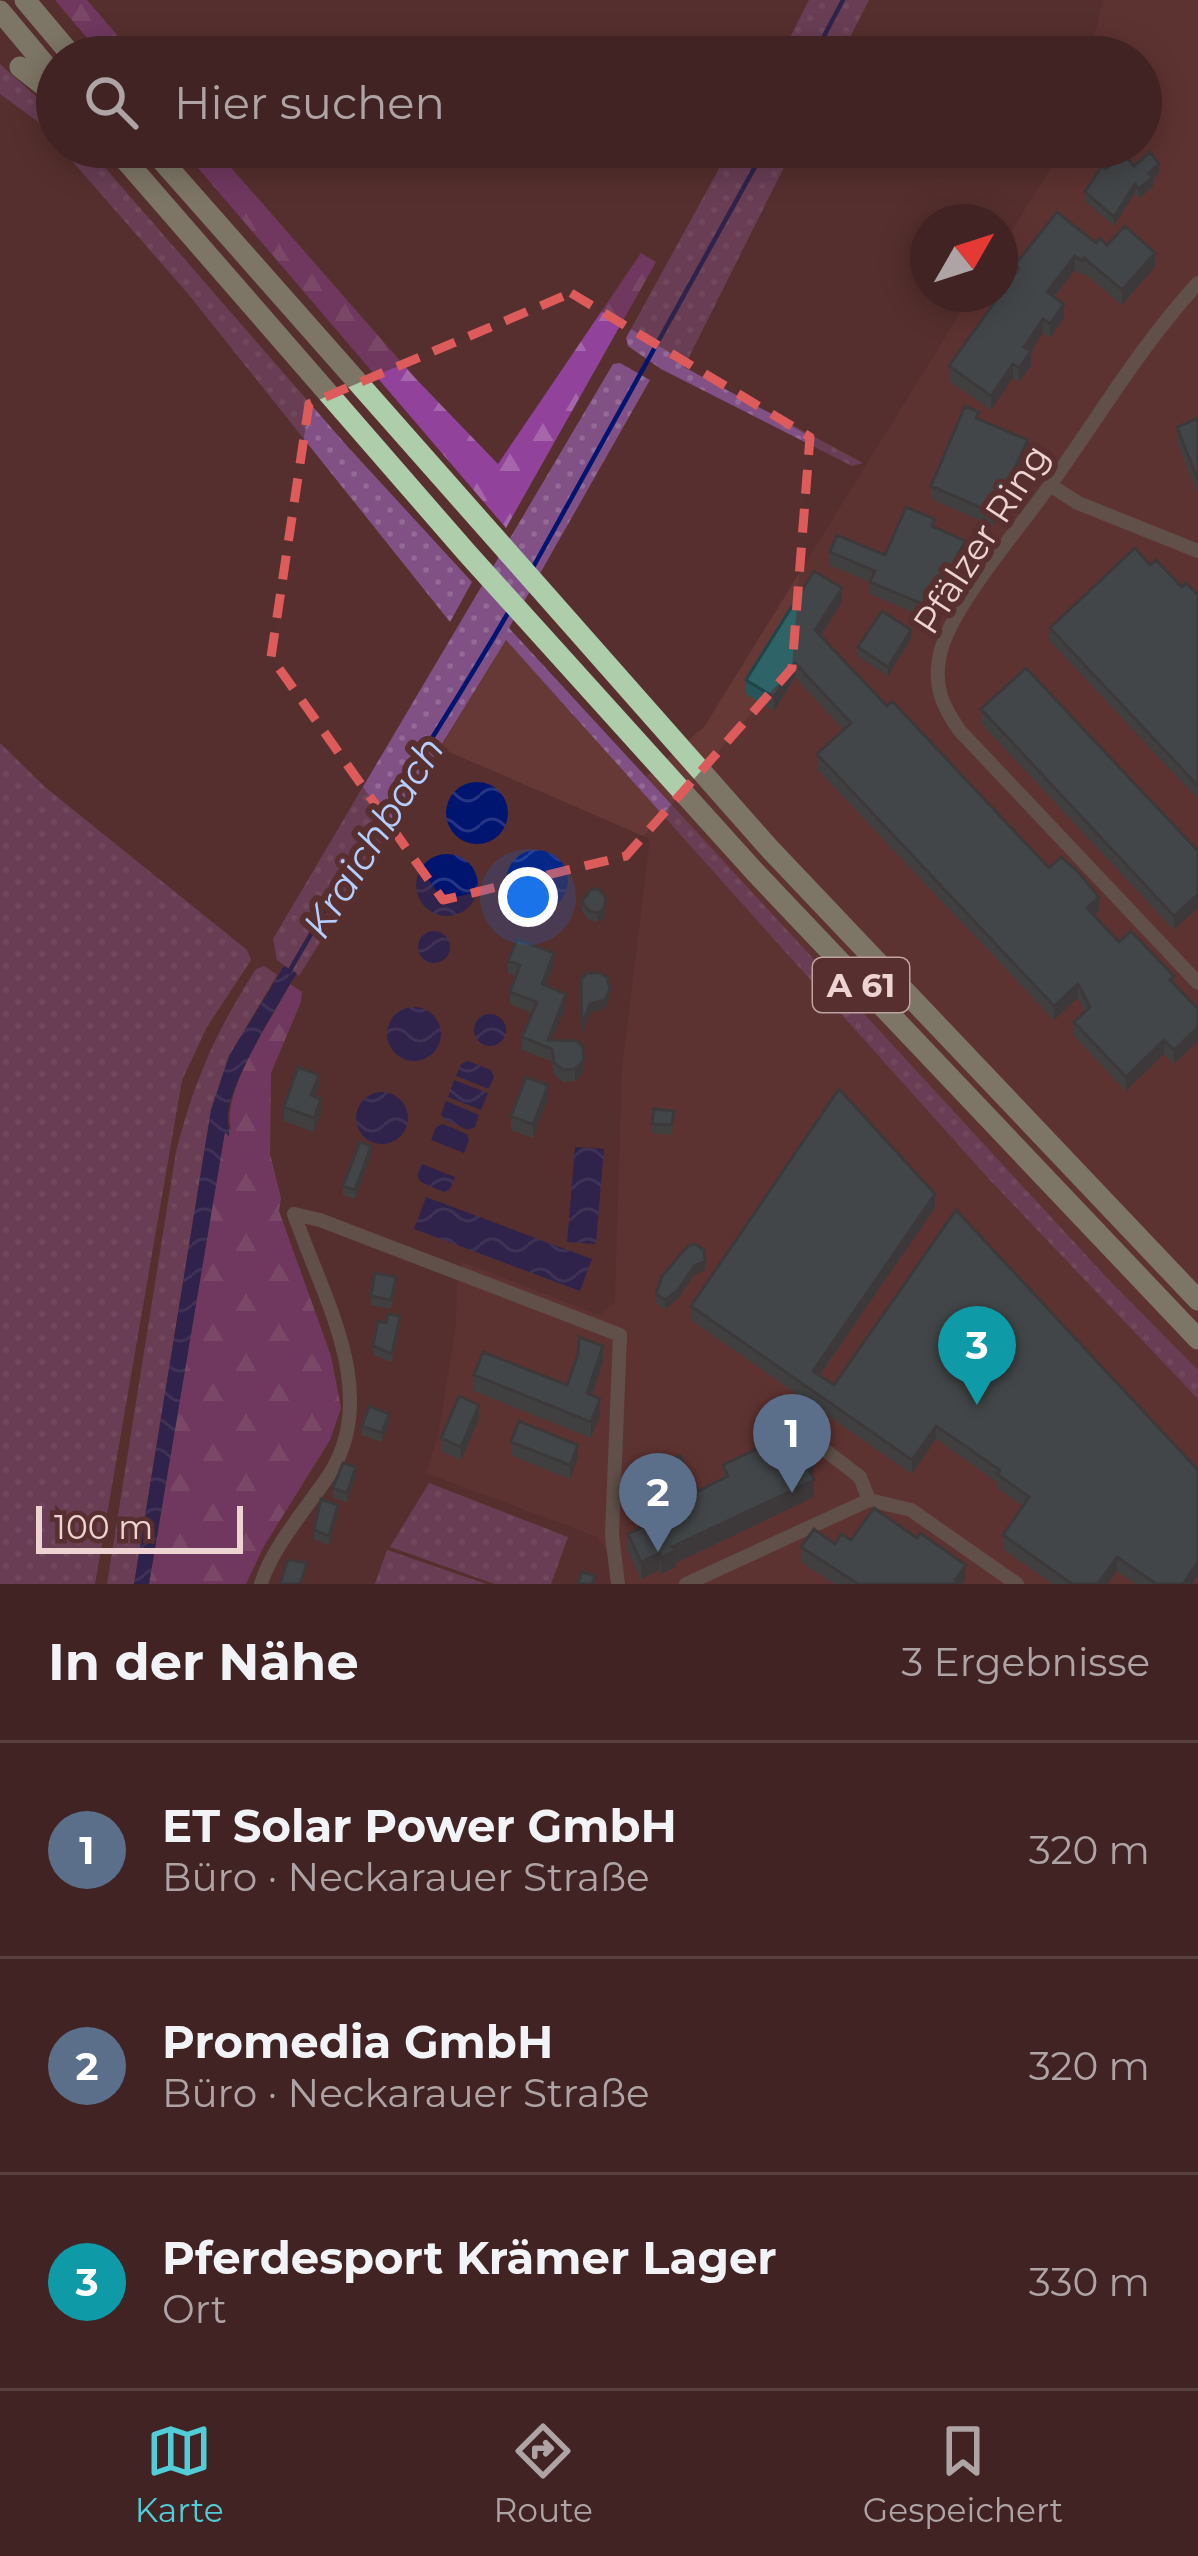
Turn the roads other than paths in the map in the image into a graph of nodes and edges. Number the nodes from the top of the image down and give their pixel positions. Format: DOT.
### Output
graph roads {
  1 [pos="26,0"];
  2 [pos="0,11"];
  3 [pos="56,36"];
  4 [pos="36,55"];
  5 [pos="20,67"];
  6 [pos="36,80"];
  7 [pos="132,168"];
  8 [pos="168,168"];
  9 [pos="1198,283"];
  10 [pos="1050,485"];
  11 [pos="1198,551"];
  12 [pos="1198,983"];
  13 [pos="1198,1300"];
  14 [pos="1198,1339"];
  15 [pos="786,1420"];
  16 [pos="869,1500"];
  17 [pos="261,1584"];
  18 [pos="617,1584"];
  19 [pos="686,1584"];
  20 [pos="1017,1584"];
  1 -- 3 [label="highway"];
  2 -- 4 [label="highway"];
  5 -- 6 [label="highway"];
  7 -- 14 [label="highway, A 61"];
  8 -- 13 [label="highway, A 61"];
  9 -- 10 [label="street, Pfälzer Ring"];
  10 -- 11 [label="street"];
  10 -- 12 [label="street, Pfälzer Ring"];
  15 -- 16 [label="street"];
  16 -- 19 [label="street"];
  16 -- 20 [label="street"];
  17 -- 18 [label="street"];
}
